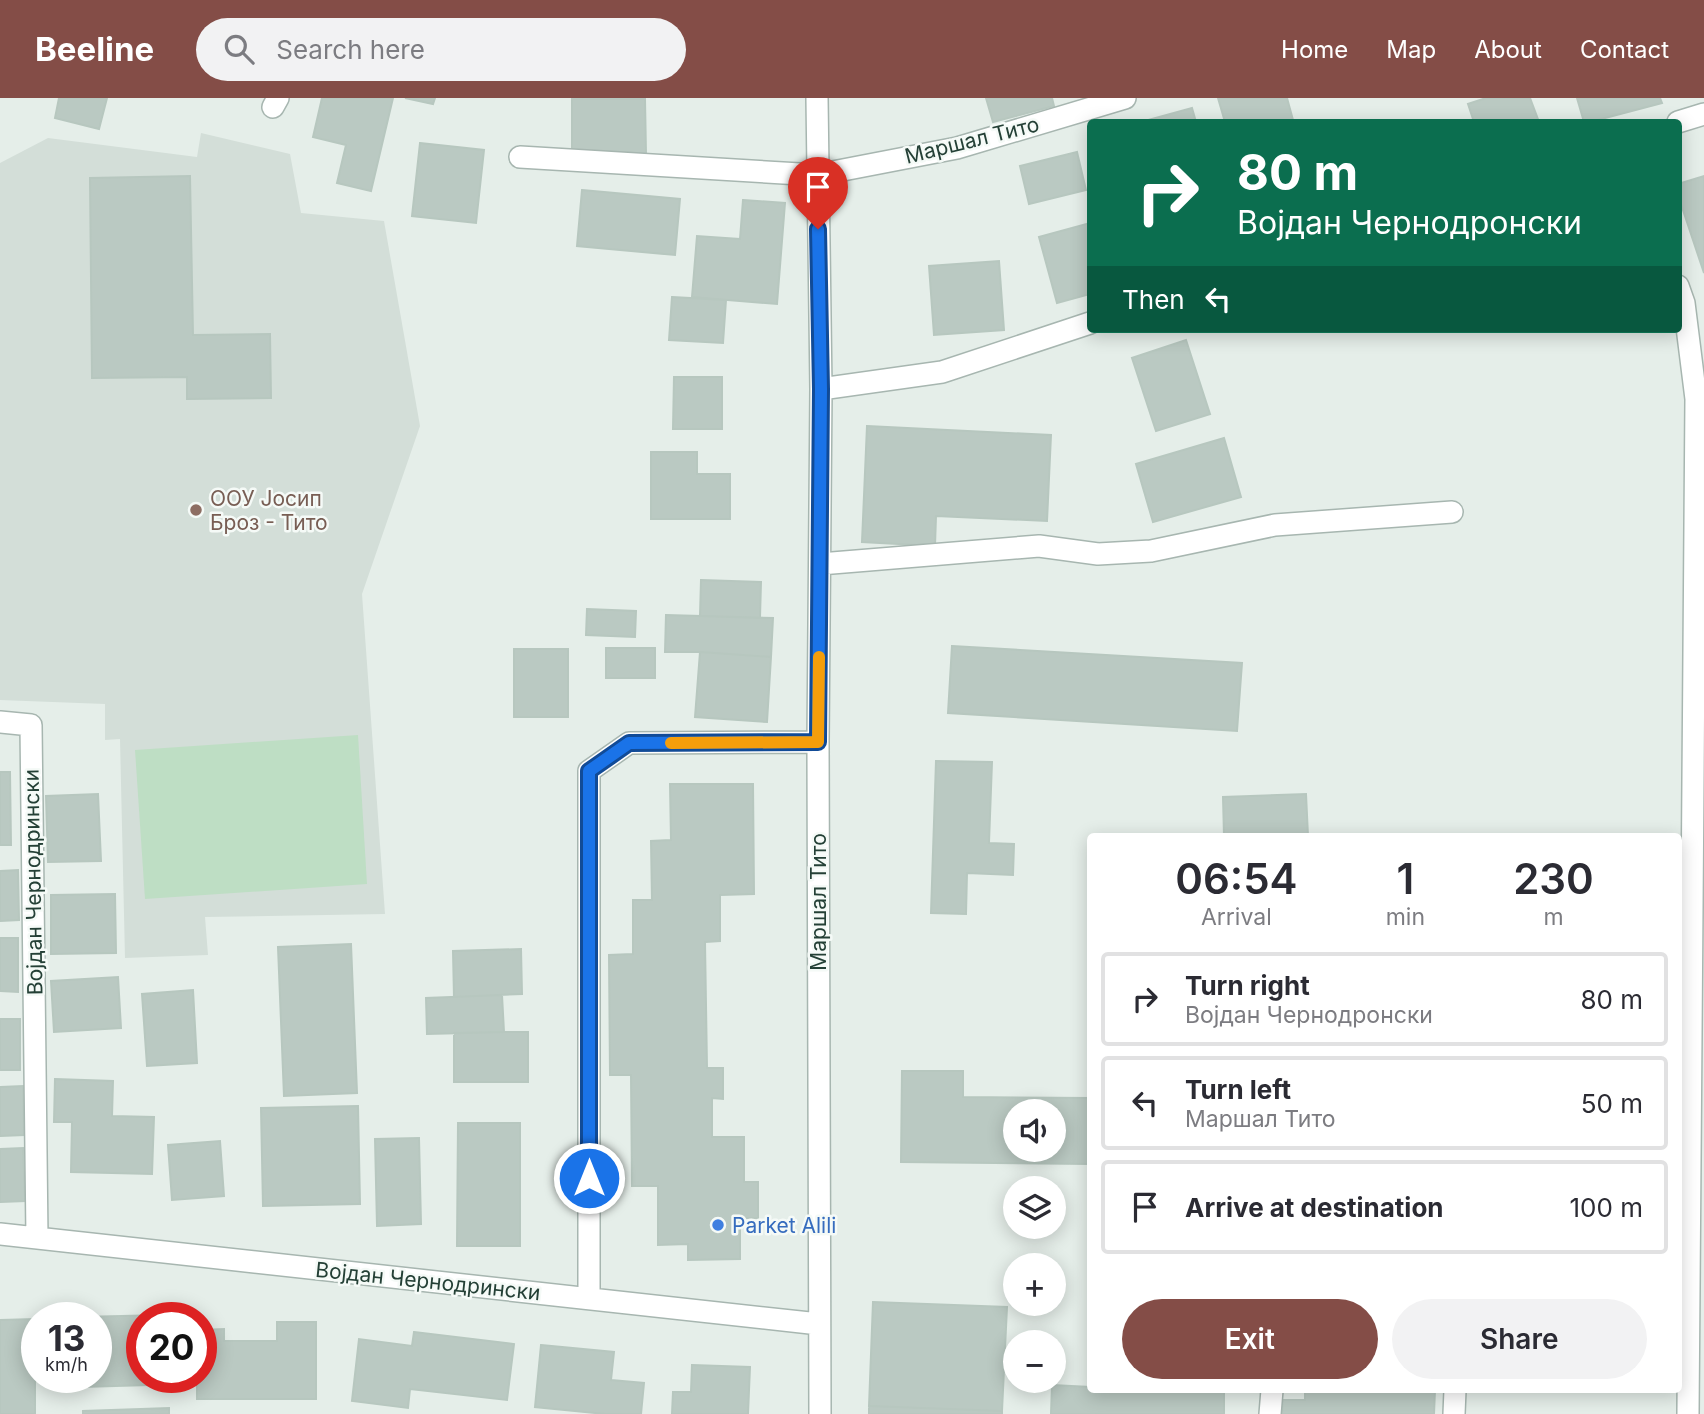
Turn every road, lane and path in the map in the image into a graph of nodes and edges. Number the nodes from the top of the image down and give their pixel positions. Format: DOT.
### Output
graph roads {
  1 [pos="817,98"];
  2 [pos="1125,98"];
  3 [pos="1704,114"];
  4 [pos="1682,121"];
  5 [pos="520,157"];
  6 [pos="817,175"];
  7 [pos="1689,296"];
  8 [pos="1087,324"];
  9 [pos="821,389"];
  10 [pos="1452,512"];
  11 [pos="820,564"];
  12 [pos="0,722"];
  13 [pos="818,742"];
  14 [pos="1698,934"];
  15 [pos="0,1234"];
  16 [pos="37,1238"];
  17 [pos="589,1298"];
  18 [pos="819,1324"];
  19 [pos="1272,1393"];
  20 [pos="1455,1393"];
  21 [pos="820,1414"];
  22 [pos="1270,1414"];
  23 [pos="1454,1414"];
  24 [pos="1688,1414"];
  1 -- 6 [label="street, Маршал Тито"];
  2 -- 6 [label="street, Маршал Тито"];
  3 -- 4 [label="street"];
  5 -- 6 [label="street, Маршал Тито"];
  6 -- 9 [label="street, Маршал Тито"];
  7 -- 14 [label="street"];
  8 -- 9 [label="street"];
  9 -- 11 [label="street, Маршал Тито"];
  10 -- 11 [label="street"];
  11 -- 13 [label="street, Маршал Тито"];
  12 -- 16 [label="street, Војдан Чернодрински"];
  13 -- 17 [label="street"];
  13 -- 18 [label="street, Маршал Тито"];
  14 -- 24 [label="street"];
  15 -- 16 [label="street, Војдан Чернодрински"];
  16 -- 17 [label="street, Војдан Чернодрински"];
  17 -- 18 [label="street, Војдан Чернодрински"];
  18 -- 21 [label="street, Маршал Тито"];
  19 -- 22 [label="street"];
  20 -- 23 [label="street"];
}
